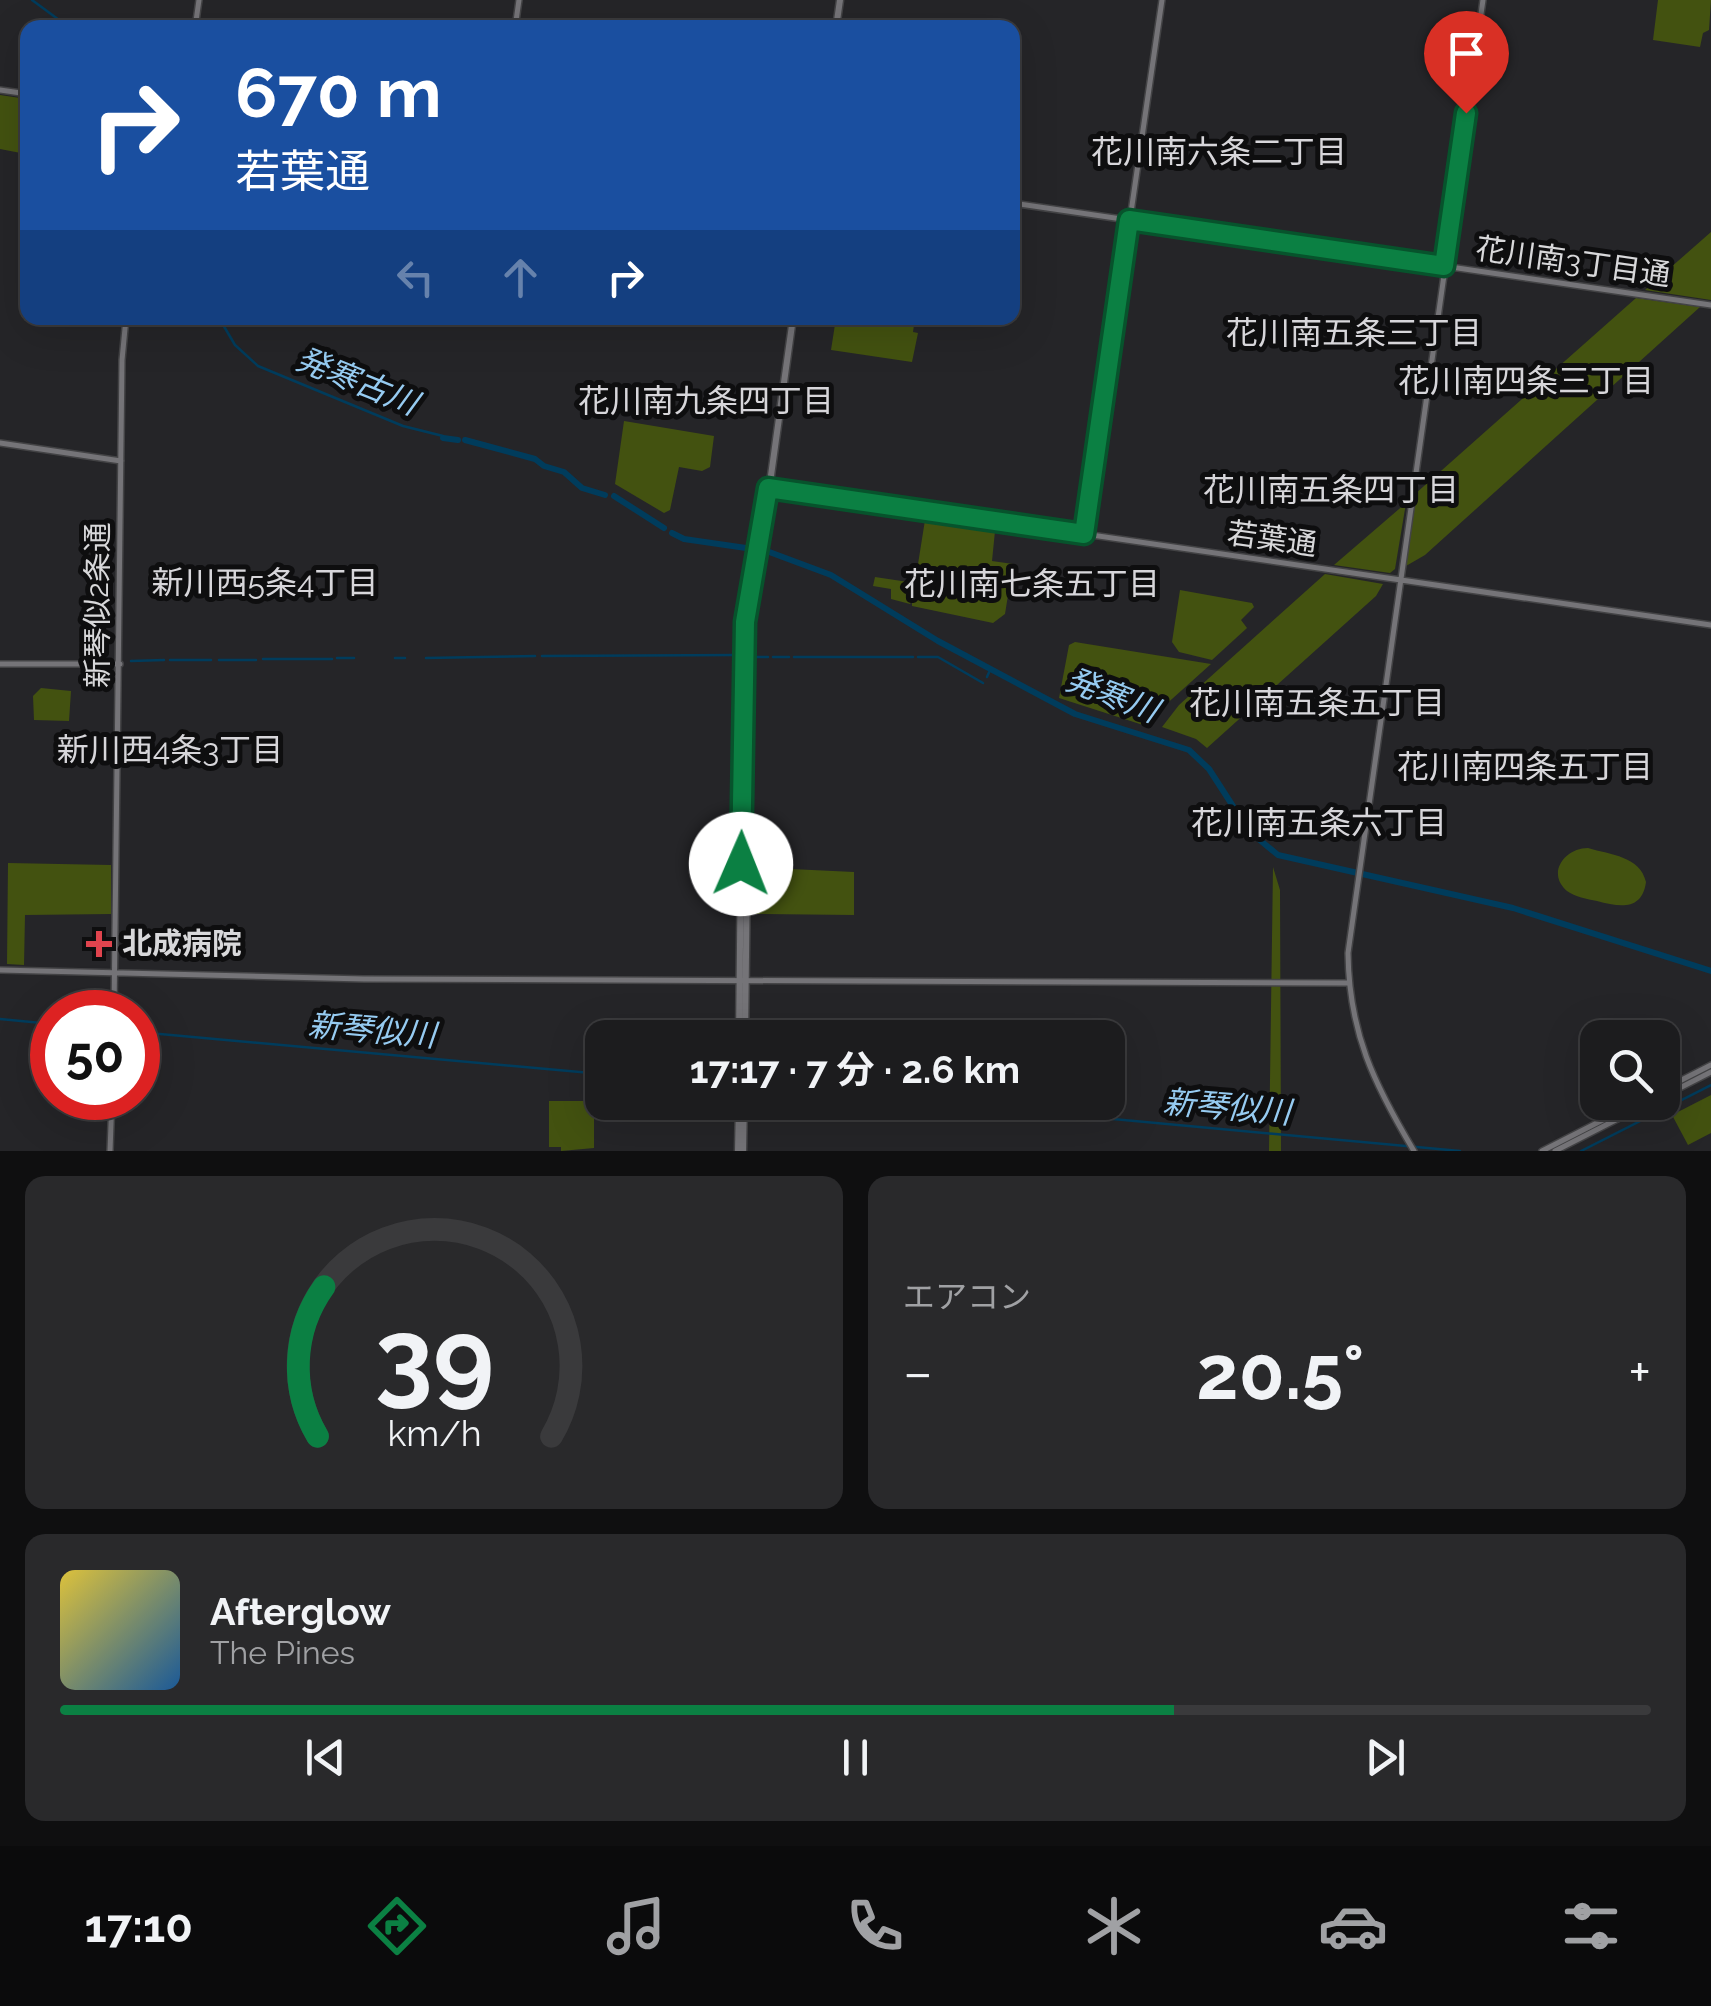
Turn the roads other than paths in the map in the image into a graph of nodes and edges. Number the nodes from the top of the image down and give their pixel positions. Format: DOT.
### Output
graph roads {
  1 [pos="1162,0"];
  2 [pos="1483,0"];
  3 [pos="1020,204"];
  4 [pos="1129,220"];
  5 [pos="1444,266"];
  6 [pos="1711,305"];
  7 [pos="125,325"];
  8 [pos="791,325"];
  9 [pos="0,442"];
  10 [pos="122,461"];
  11 [pos="768,488"];
  12 [pos="1084,534"];
  13 [pos="1400,581"];
  14 [pos="1711,625"];
  15 [pos="0,664"];
  16 [pos="120,664"];
  17 [pos="0,970"];
  18 [pos="115,972"];
  19 [pos="743,980"];
  20 [pos="1348,982"];
  21 [pos="115,990"];
  22 [pos="742,1020"];
  23 [pos="1711,1069"];
  24 [pos="1680,1084"];
  25 [pos="111,1120"];
  26 [pos="741,1120"];
  27 [pos="1603,1120"];
  28 [pos="1616,1120"];
  29 [pos="110,1151"];
  30 [pos="741,1151"];
  31 [pos="1414,1151"];
  32 [pos="1542,1151"];
  33 [pos="1556,1151"];
  1 -- 4 [label="street"];
  2 -- 5 [label="street"];
  3 -- 4 [label="street, 花川南3丁目通"];
  4 -- 5 [label="street, 花川南3丁目通"];
  4 -- 12 [label="street"];
  5 -- 6 [label="street, 花川南3丁目通"];
  5 -- 13 [label="street"];
  7 -- 10 [label="street, 新琴似2条通"];
  8 -- 11 [label="main road"];
  9 -- 10 [label="street"];
  10 -- 16 [label="street, 新琴似2条通"];
  11 -- 12 [label="street, 若葉通"];
  11 -- 19 [label="main road"];
  12 -- 13 [label="street, 若葉通"];
  13 -- 14 [label="street, 若葉通"];
  13 -- 20 [label="street"];
  15 -- 16 [label="street"];
  16 -- 18 [label="street, 新琴似2条通"];
  17 -- 18 [label="street"];
  18 -- 19 [label="street"];
  18 -- 21 [label="street, 新琴似2条通"];
  19 -- 20 [label="street"];
  19 -- 22 [label="main road"];
  20 -- 31 [label="street"];
  23 -- 24 [label="street"];
  25 -- 29 [label="street"];
  26 -- 30 [label="main road"];
  27 -- 32 [label="street"];
  28 -- 33 [label="street"];
}
